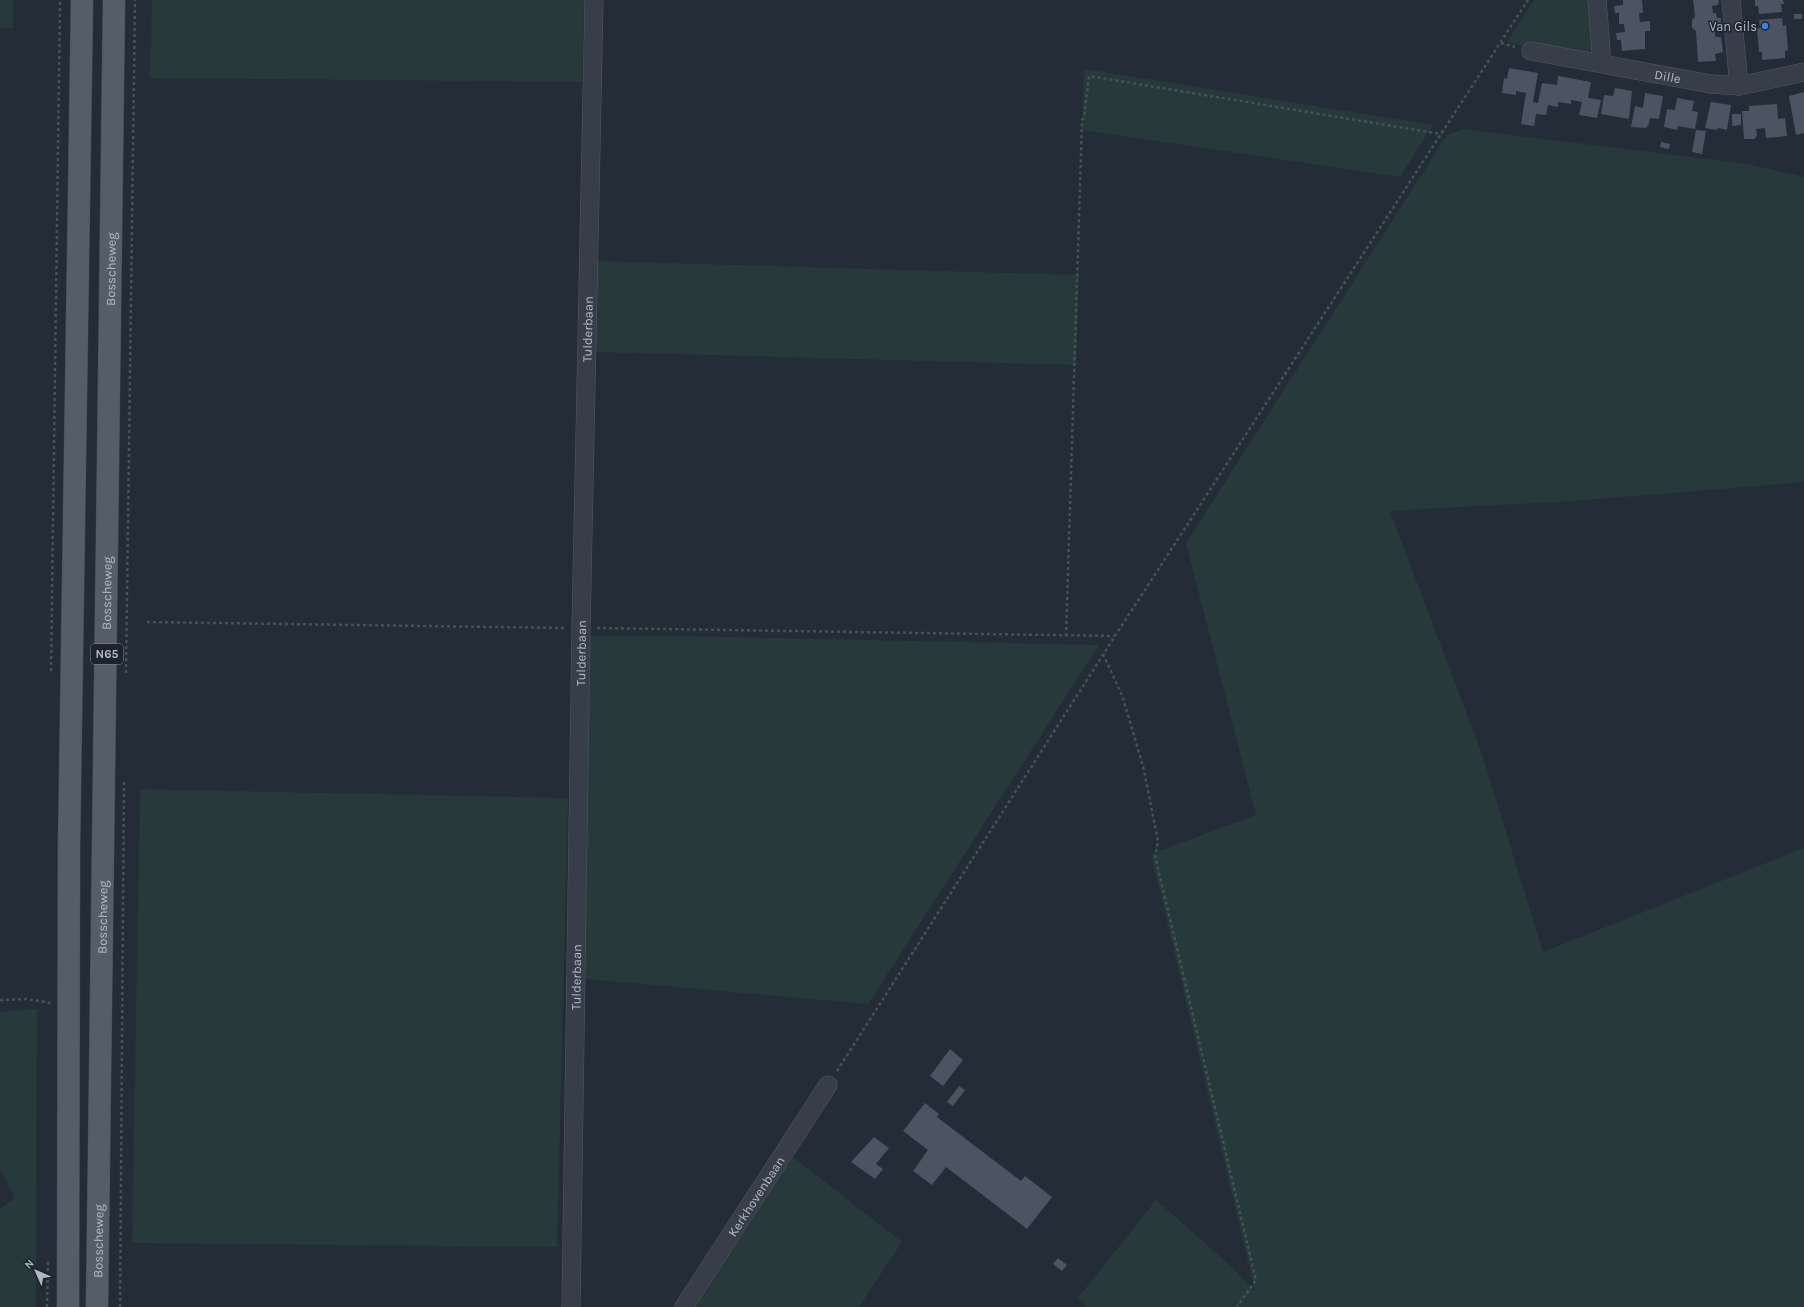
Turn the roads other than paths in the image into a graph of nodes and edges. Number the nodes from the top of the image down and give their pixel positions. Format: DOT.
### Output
graph roads {
  1 [pos="82,0"];
  2 [pos="114,0"];
  3 [pos="594,0"];
  4 [pos="1597,0"];
  5 [pos="1731,0"];
  6 [pos="1531,51"];
  7 [pos="1602,63"];
  8 [pos="1804,72"];
  9 [pos="1739,86"];
  10 [pos="828,1085"];
  11 [pos="68,1307"];
  12 [pos="97,1307"];
  13 [pos="571,1307"];
  14 [pos="684,1307"];
  1 -- 11 [label="main road, N65"];
  2 -- 12 [label="main road, Bosscheweg / N65"];
  3 -- 13 [label="street, Tulderbaan"];
  4 -- 7 [label="street"];
  5 -- 9 [label="street"];
  6 -- 7 [label="street, Dille"];
  7 -- 9 [label="street, Dille"];
  8 -- 9 [label="street, Dille"];
  10 -- 14 [label="street, Kerkhovenbaan"];
}
